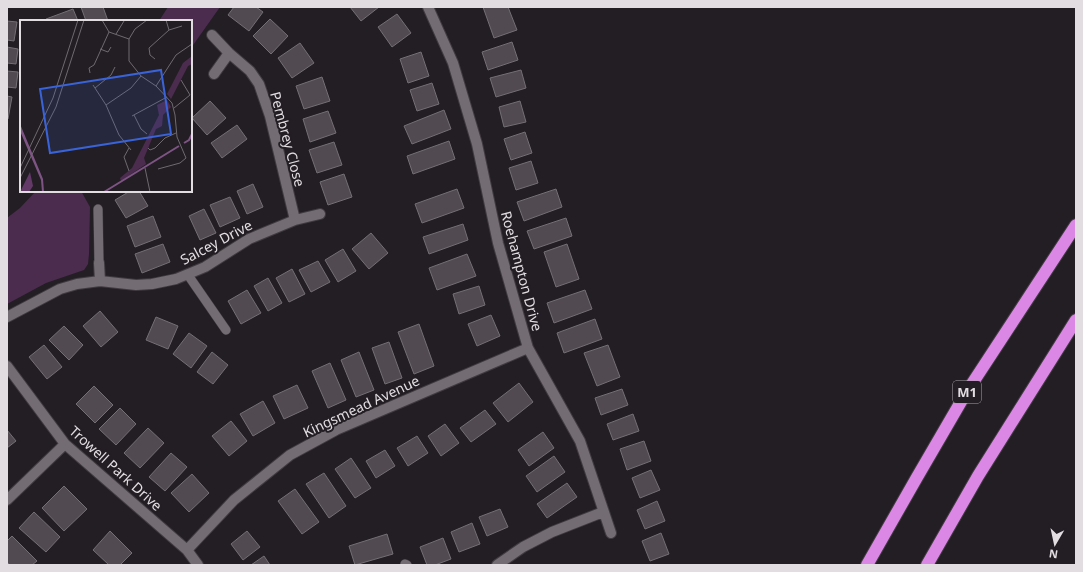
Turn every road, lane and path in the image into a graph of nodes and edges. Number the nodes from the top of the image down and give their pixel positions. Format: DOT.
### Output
graph roads {
  1 [pos="428,7"];
  2 [pos="212,35"];
  3 [pos="229,53"];
  4 [pos="214,74"];
  5 [pos="98,209"];
  6 [pos="320,214"];
  7 [pos="295,220"];
  8 [pos="1076,225"];
  9 [pos="99,263"];
  10 [pos="188,275"];
  11 [pos="100,281"];
  12 [pos="7,317"];
  13 [pos="1076,320"];
  14 [pos="226,330"];
  15 [pos="528,348"];
  16 [pos="7,366"];
  17 [pos="65,444"];
  18 [pos="7,500"];
  19 [pos="603,512"];
  20 [pos="611,533"];
  21 [pos="187,550"];
  22 [pos="198,565"];
  23 [pos="497,565"];
  24 [pos="867,565"];
  25 [pos="927,565"];
  1 -- 15 [label="street, Roehampton Drive"];
  2 -- 3 [label="street, Pembrey Close"];
  3 -- 4 [label="street"];
  3 -- 7 [label="street, Pembrey Close"];
  5 -- 9 [label="lane"];
  6 -- 7 [label="street, Salcey Drive"];
  7 -- 10 [label="street, Salcey Drive"];
  8 -- 24 [label="highway, M1"];
  9 -- 11 [label="street"];
  10 -- 11 [label="street, Salcey Drive"];
  10 -- 14 [label="lane"];
  11 -- 12 [label="street, Salcey Drive"];
  13 -- 25 [label="highway"];
  15 -- 19 [label="street, Roehampton Drive"];
  15 -- 21 [label="street, Kingsmead Avenue"];
  16 -- 17 [label="street, Trowell Park Drive"];
  17 -- 18 [label="street"];
  17 -- 21 [label="street, Trowell Park Drive"];
  19 -- 20 [label="street, Roehampton Drive"];
  19 -- 23 [label="street"];
  21 -- 22 [label="street, Trowell Park Drive"];
}
